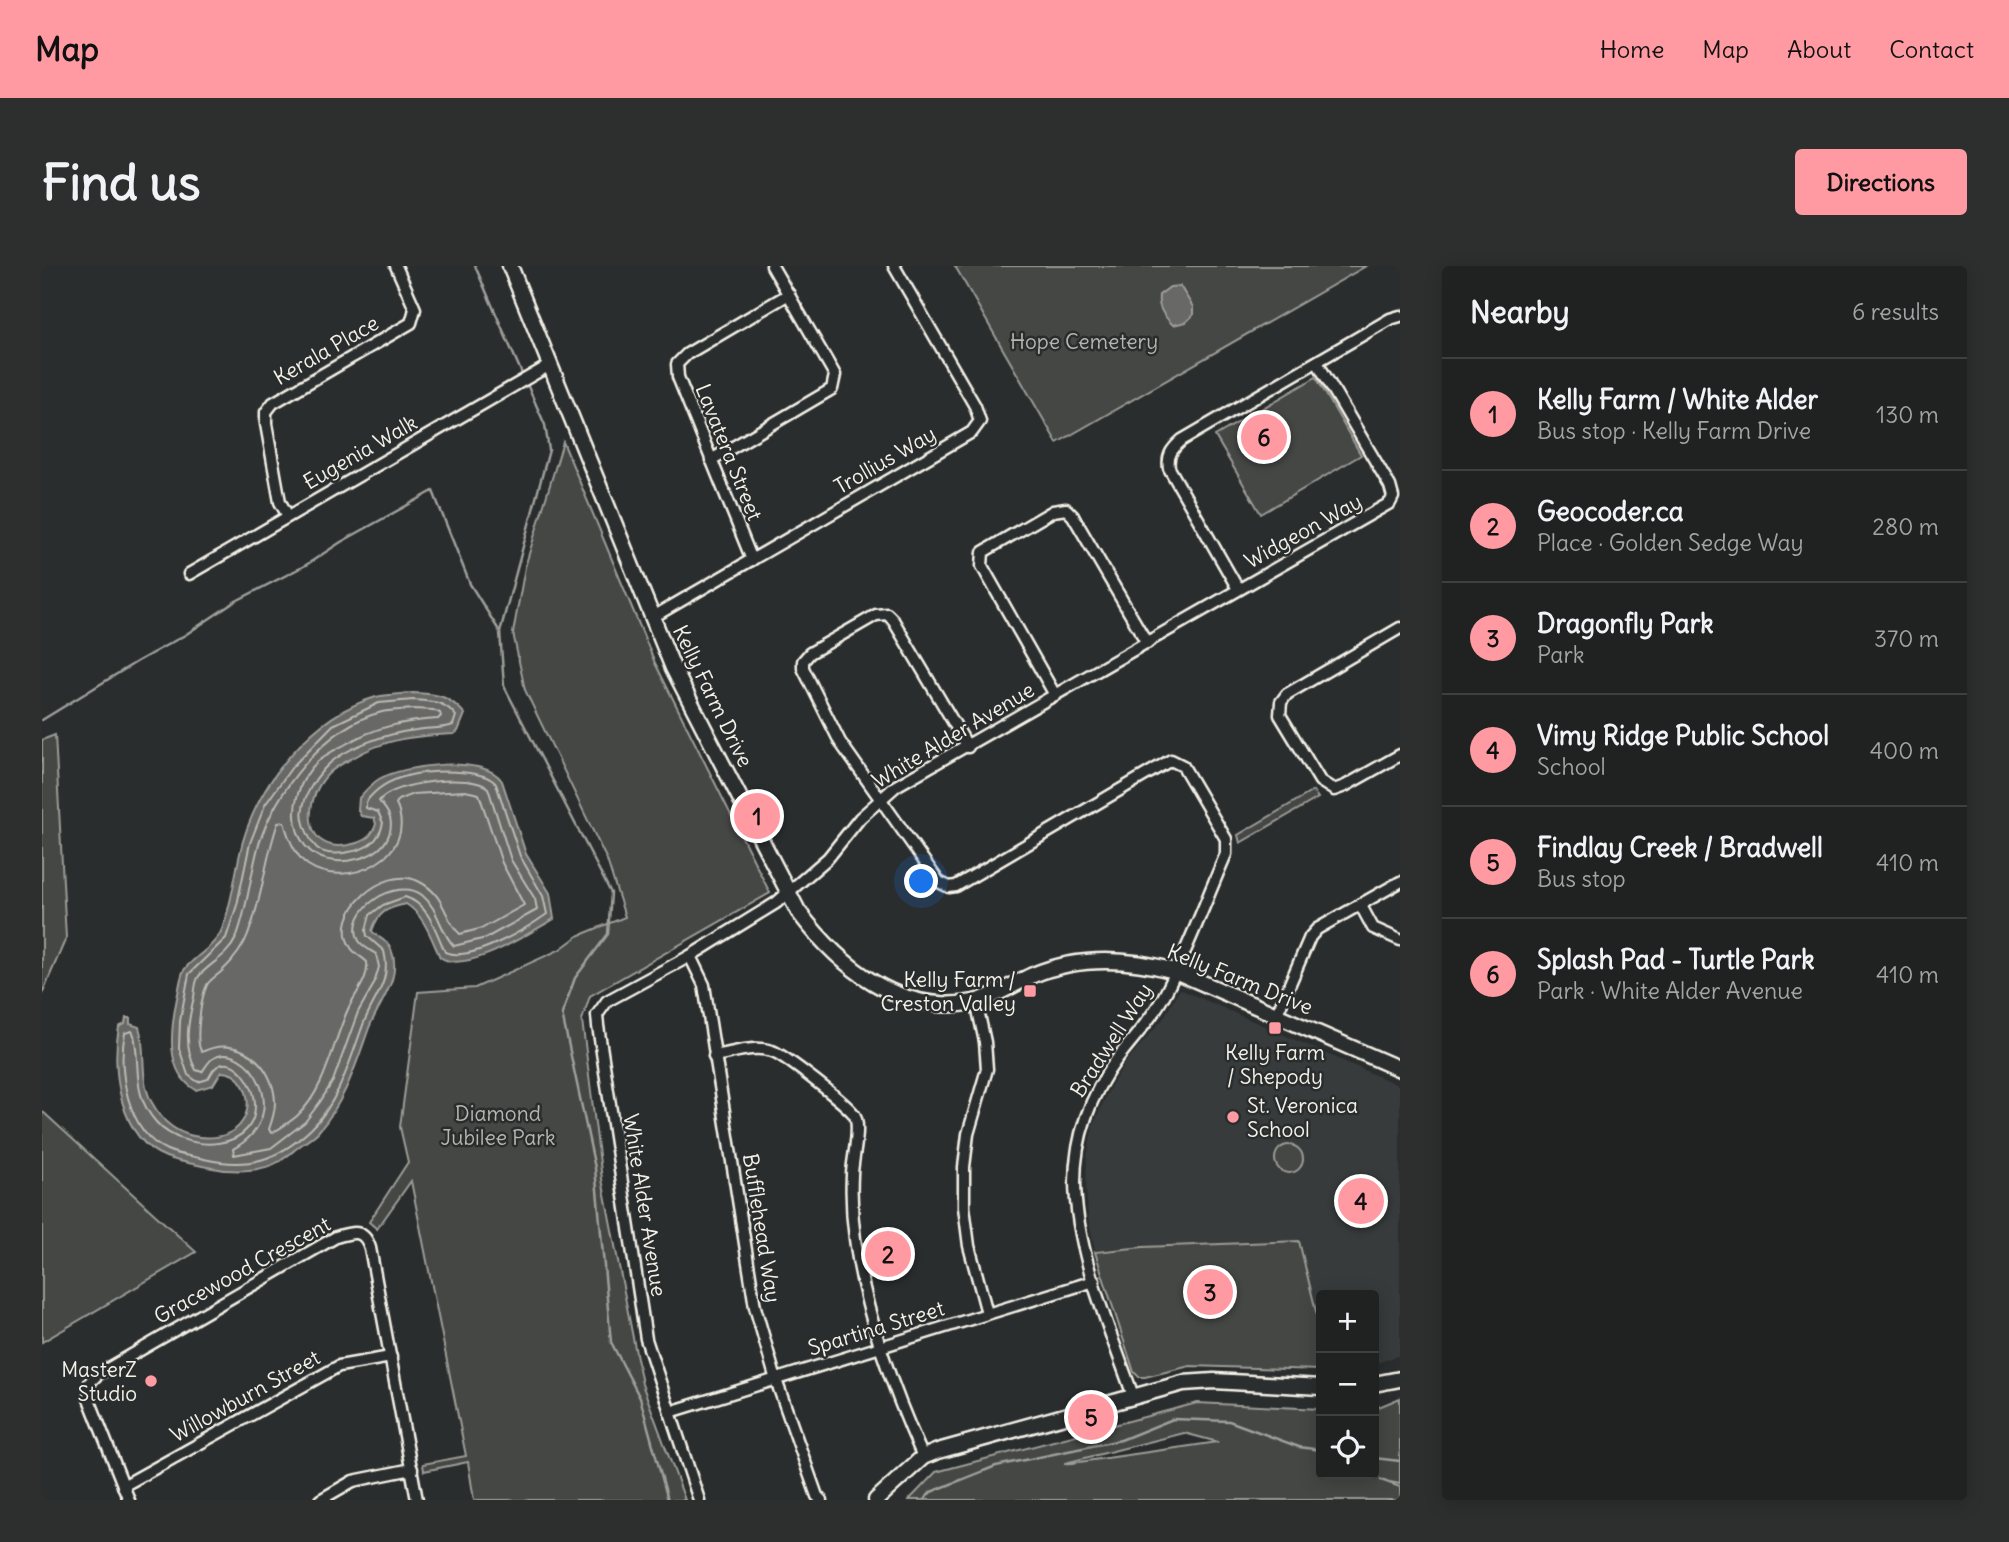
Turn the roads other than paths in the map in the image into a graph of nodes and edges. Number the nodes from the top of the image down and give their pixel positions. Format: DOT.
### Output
graph roads {
  1 [pos="396,266"];
  2 [pos="510,266"];
  3 [pos="772,266"];
  4 [pos="894,266"];
  5 [pos="789,294"];
  6 [pos="1400,316"];
  7 [pos="1317,362"];
  8 [pos="551,365"];
  9 [pos="711,460"];
  10 [pos="288,516"];
  11 [pos="752,560"];
  12 [pos="190,574"];
  13 [pos="1238,589"];
  14 [pos="653,617"];
  15 [pos="1400,628"];
  16 [pos="1147,643"];
  17 [pos="1055,695"];
  18 [pos="968,747"];
  19 [pos="1400,755"];
  20 [pos="880,799"];
  21 [pos="1400,881"];
  22 [pos="789,894"];
  23 [pos="1360,905"];
  24 [pos="1400,940"];
  25 [pos="690,956"];
  26 [pos="1175,971"];
  27 [pos="976,1001"];
  28 [pos="1276,1016"];
  29 [pos="715,1056"];
  30 [pos="1400,1069"];
  31 [pos="1094,1282"];
  32 [pos="987,1313"];
  33 [pos="881,1346"];
  34 [pos="391,1357"];
  35 [pos="1400,1379"];
  36 [pos="776,1380"];
  37 [pos="1379,1383"];
  38 [pos="1316,1387"];
  39 [pos="1133,1396"];
  40 [pos="670,1412"];
  41 [pos="923,1457"];
  42 [pos="412,1469"];
  43 [pos="124,1486"];
  44 [pos="129,1500"];
  45 [pos="320,1500"];
  46 [pos="417,1500"];
  47 [pos="699,1500"];
  48 [pos="821,1500"];
  49 [pos="876,1500"];
  1 -- 10 [label="street, Kerala Place"];
  2 -- 8 [label="street, Kelly Farm Drive"];
  3 -- 5 [label="street"];
  4 -- 11 [label="street, Trollius Way"];
  5 -- 9 [label="street, Lavatera Street"];
  5 -- 9 [label="street"];
  6 -- 7 [label="street"];
  7 -- 13 [label="street"];
  7 -- 13 [label="street, Widgeon Way"];
  8 -- 10 [label="street, Eugenia Walk"];
  8 -- 14 [label="street, Kelly Farm Drive"];
  9 -- 11 [label="street, Lavatera Street"];
  10 -- 12 [label="street, Eugenia Walk"];
  11 -- 14 [label="street, Trollius Way"];
  13 -- 16 [label="street, White Alder Avenue"];
  14 -- 22 [label="street, Kelly Farm Drive"];
  15 -- 19 [label="street"];
  16 -- 17 [label="street, White Alder Avenue"];
  16 -- 17 [label="street"];
  17 -- 18 [label="street, White Alder Avenue"];
  18 -- 20 [label="street, White Alder Avenue"];
  18 -- 20 [label="street"];
  20 -- 22 [label="street, White Alder Avenue"];
  20 -- 26 [label="street, Bradwell Way"];
  21 -- 23 [label="street"];
  22 -- 25 [label="street, White Alder Avenue"];
  22 -- 27 [label="street, Kelly Farm Drive"];
  23 -- 24 [label="street"];
  23 -- 28 [label="street"];
  25 -- 29 [label="street, Bufflehead Way"];
  25 -- 40 [label="street, White Alder Avenue"];
  26 -- 27 [label="street, Kelly Farm Drive"];
  26 -- 28 [label="street, Kelly Farm Drive"];
  26 -- 31 [label="street, Bradwell Way"];
  27 -- 32 [label="street"];
  28 -- 30 [label="street, Kelly Farm Drive"];
  29 -- 33 [label="street"];
  29 -- 36 [label="street, Bufflehead Way"];
  31 -- 32 [label="street, Spartina Street"];
  31 -- 39 [label="street, Bradwell Way"];
  32 -- 33 [label="street, Spartina Street"];
  33 -- 36 [label="street, Spartina Street"];
  33 -- 41 [label="street"];
  34 -- 42 [label="street, Gracewood Crescent"];
  34 -- 43 [label="street, Willowburn Street"];
  34 -- 43 [label="street, Gracewood Crescent"];
  35 -- 37 [label="street"];
  36 -- 40 [label="street, Spartina Street"];
  36 -- 48 [label="street, Bufflehead Way"];
  38 -- 39 [label="street"];
  39 -- 41 [label="street"];
  40 -- 47 [label="street, White Alder Avenue"];
  41 -- 49 [label="street"];
  42 -- 45 [label="street"];
  42 -- 46 [label="street, Gracewood Crescent"];
  43 -- 44 [label="street, Gracewood Crescent"];
}
